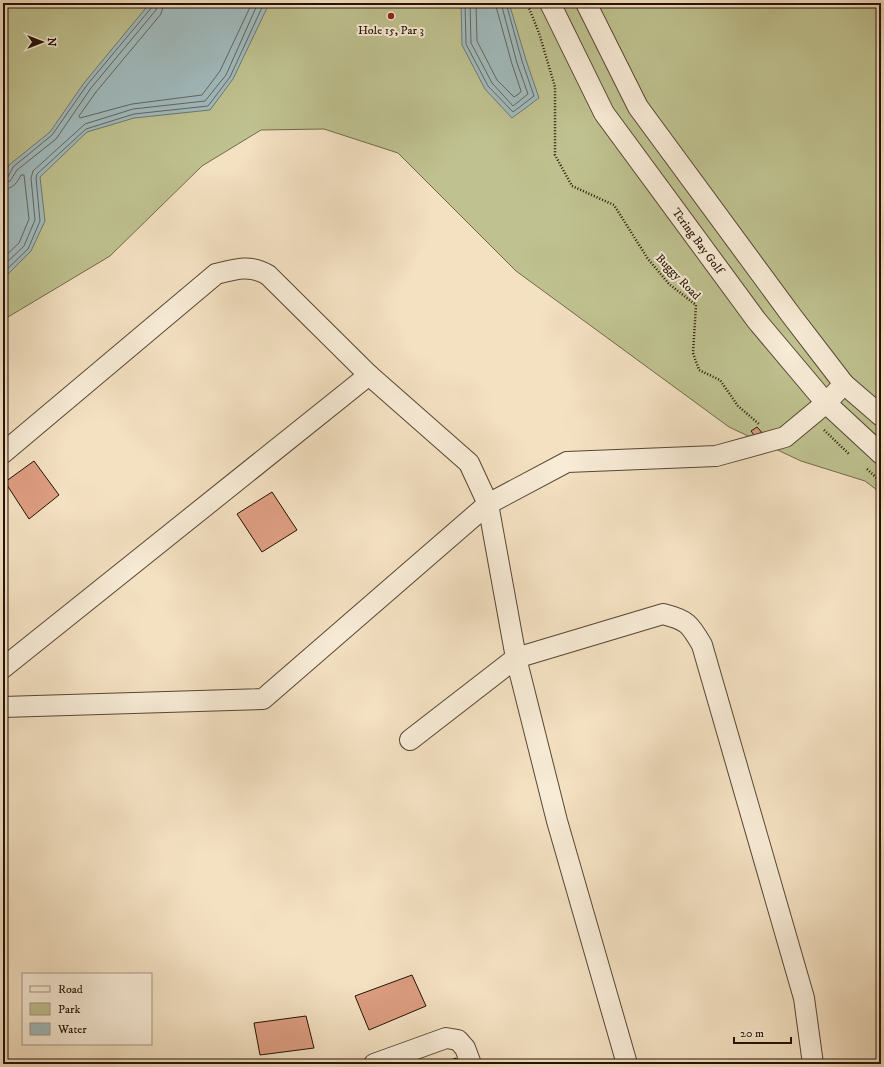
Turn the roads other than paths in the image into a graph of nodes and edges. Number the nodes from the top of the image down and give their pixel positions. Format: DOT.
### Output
graph roads {
  1 [pos="550,3"];
  2 [pos="586,3"];
  3 [pos="369,374"];
  4 [pos="844,384"];
  5 [pos="826,403"];
  6 [pos="881,416"];
  7 [pos="3,453"];
  8 [pos="881,454"];
  9 [pos="488,504"];
  10 [pos="516,658"];
  11 [pos="3,668"];
  12 [pos="3,707"];
  13 [pos="410,740"];
  14 [pos="374,1064"];
  15 [pos="471,1064"];
  16 [pos="627,1064"];
  17 [pos="813,1064"];
  1 -- 5 [label="street, Tering Bay Golf"];
  2 -- 4 [label="street"];
  3 -- 7 [label="street"];
  3 -- 9 [label="street"];
  3 -- 11 [label="street"];
  4 -- 5 [label="street"];
  4 -- 6 [label="street"];
  5 -- 8 [label="street, Tering Bay Golf"];
  5 -- 9 [label="street"];
  9 -- 10 [label="street"];
  9 -- 12 [label="street"];
  10 -- 13 [label="street"];
  10 -- 16 [label="street"];
  10 -- 17 [label="street"];
  14 -- 15 [label="street"];
}
